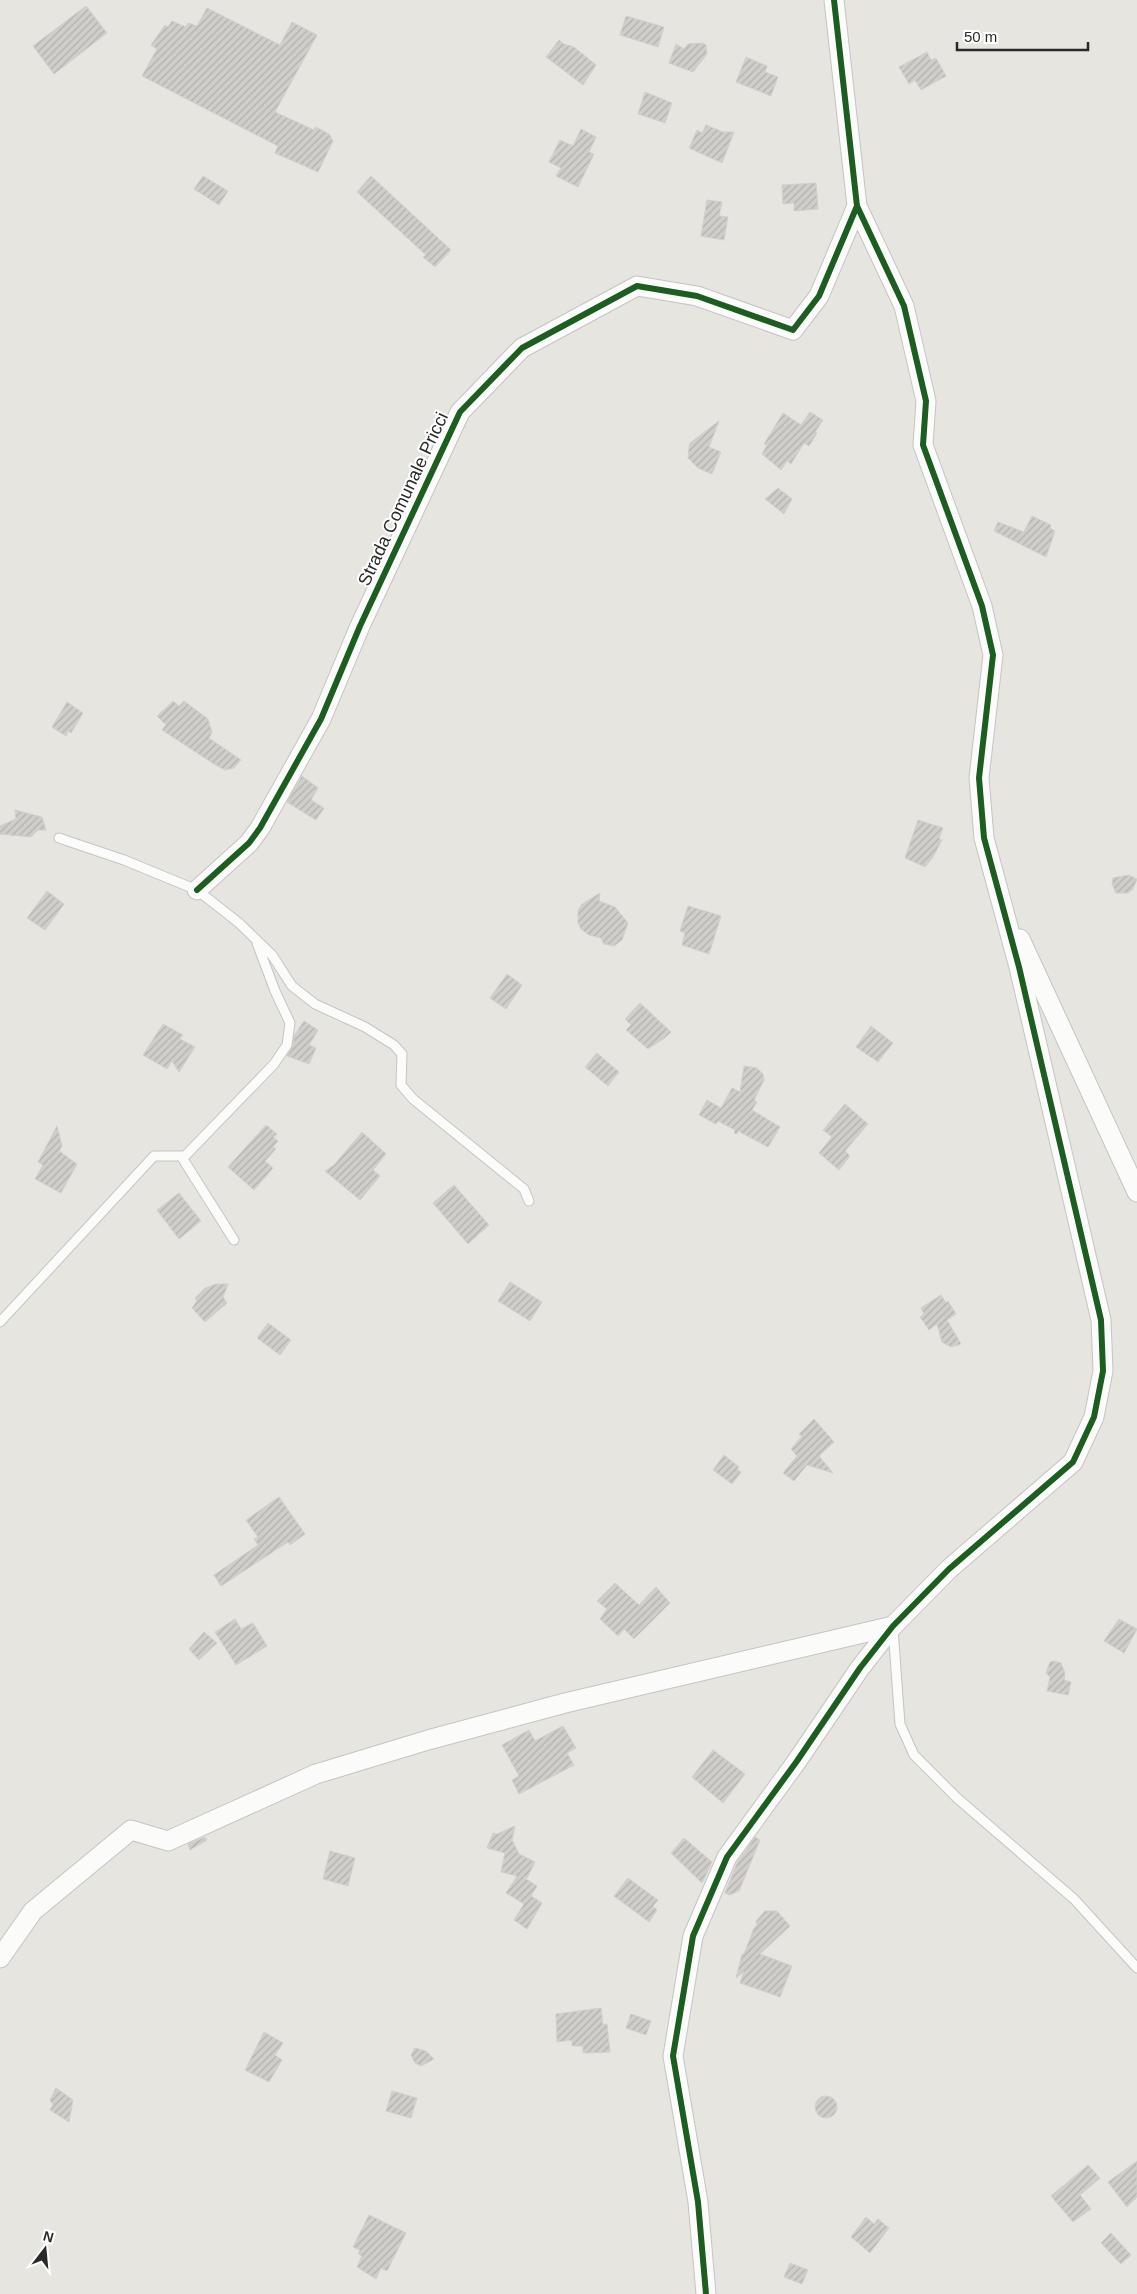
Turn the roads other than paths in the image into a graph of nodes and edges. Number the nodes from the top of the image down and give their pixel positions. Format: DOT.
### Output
graph roads {
  1 [pos="834,0"];
  2 [pos="857,206"];
  3 [pos="59,838"];
  4 [pos="197,890"];
  5 [pos="998,893"];
  6 [pos="256,940"];
  7 [pos="180,1156"];
  8 [pos="1137,1192"];
  9 [pos="529,1201"];
  10 [pos="234,1240"];
  11 [pos="0,1322"];
  12 [pos="893,1626"];
  13 [pos="0,1958"];
  14 [pos="1137,1968"];
  15 [pos="706,2294"];
  1 -- 2 [label="street"];
  2 -- 4 [label="street, Strada Comunale Pricci"];
  2 -- 5 [label="street"];
  3 -- 4 [label="lane"];
  4 -- 6 [label="lane"];
  5 -- 8 [label="street"];
  5 -- 12 [label="street"];
  6 -- 7 [label="lane"];
  6 -- 9 [label="lane"];
  7 -- 10 [label="lane"];
  7 -- 11 [label="lane"];
  12 -- 13 [label="street"];
  12 -- 14 [label="lane"];
  12 -- 15 [label="street"];
}
